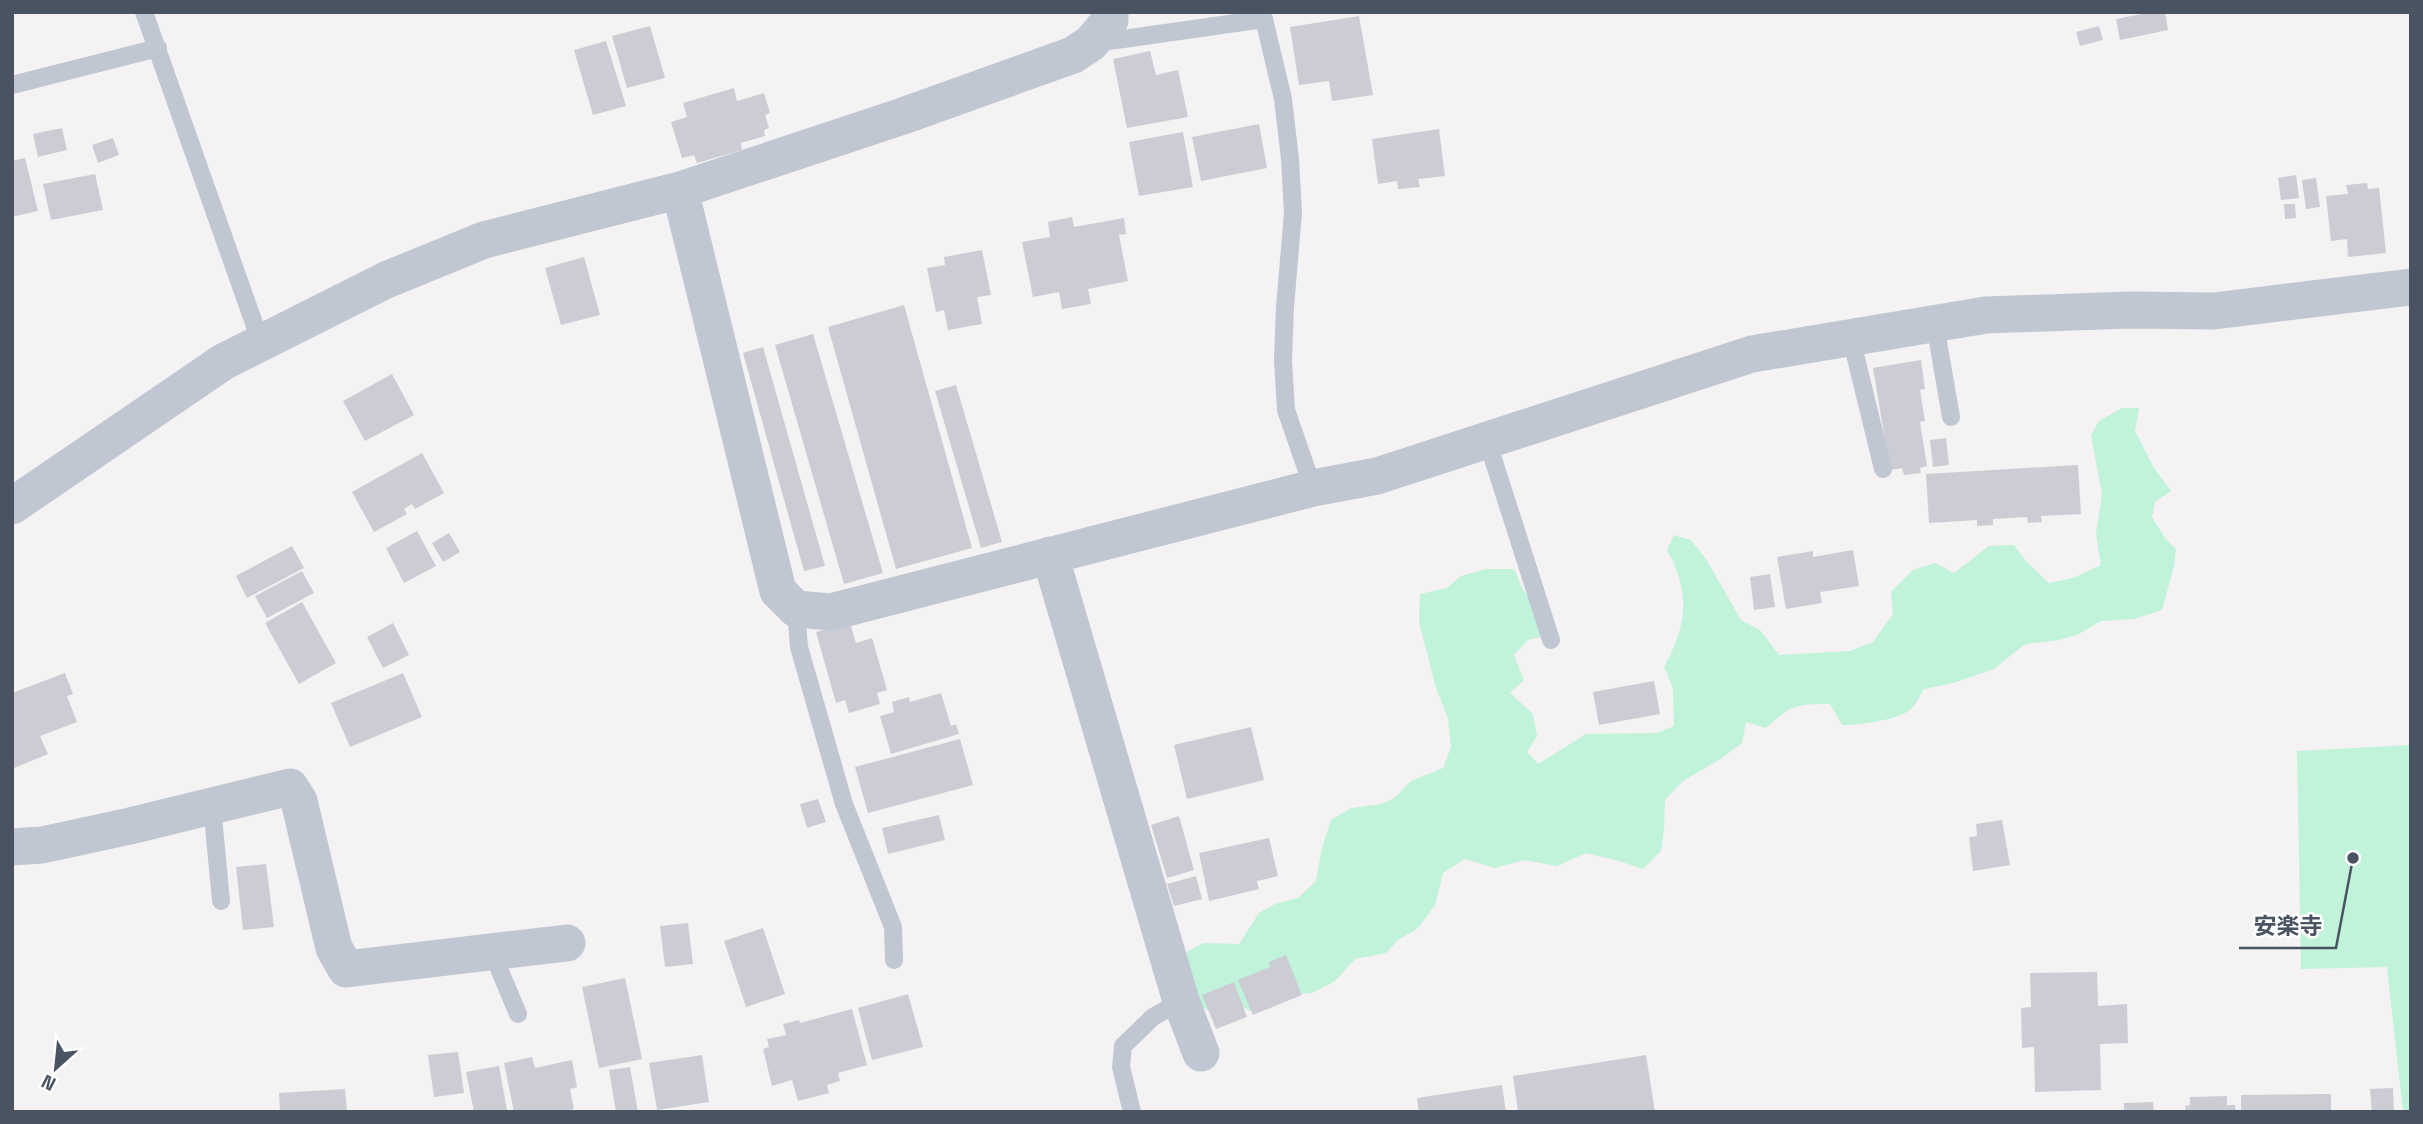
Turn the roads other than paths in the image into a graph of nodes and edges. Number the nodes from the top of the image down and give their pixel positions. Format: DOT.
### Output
graph roads {
  1 [pos="144,12"];
  2 [pos="1110,12"];
  3 [pos="1091,43"];
  4 [pos="158,48"];
  5 [pos="12,85"];
  6 [pos="680,190"];
  7 [pos="2411,287"];
  8 [pos="1935,324"];
  9 [pos="1851,338"];
  10 [pos="261,343"];
  11 [pos="1951,417"];
  12 [pos="1487,440"];
  13 [pos="1883,470"];
  14 [pos="1312,488"];
  15 [pos="12,506"];
  16 [pos="1050,555"];
  17 [pos="796,609"];
  18 [pos="1551,640"];
  19 [pos="212,806"];
  20 [pos="12,847"];
  21 [pos="221,901"];
  22 [pos="567,943"];
  23 [pos="492,951"];
  24 [pos="894,960"];
  25 [pos="1181,1001"];
  26 [pos="518,1014"];
  27 [pos="1201,1053"];
  28 [pos="1132,1112"];
  1 -- 4 [label="lane"];
  2 -- 3 [label="street"];
  3 -- 6 [label="street"];
  3 -- 14 [label="lane"];
  4 -- 5 [label="lane"];
  4 -- 10 [label="lane"];
  6 -- 10 [label="street"];
  6 -- 17 [label="street"];
  7 -- 8 [label="street"];
  8 -- 9 [label="street"];
  8 -- 11 [label="lane"];
  9 -- 12 [label="street"];
  9 -- 13 [label="lane"];
  10 -- 15 [label="street"];
  12 -- 14 [label="street"];
  12 -- 18 [label="lane"];
  14 -- 16 [label="street"];
  16 -- 17 [label="street"];
  16 -- 25 [label="street"];
  17 -- 24 [label="lane"];
  19 -- 20 [label="street"];
  19 -- 21 [label="lane"];
  19 -- 23 [label="street"];
  22 -- 23 [label="street"];
  23 -- 26 [label="lane"];
  25 -- 27 [label="street"];
  25 -- 28 [label="lane"];
}
